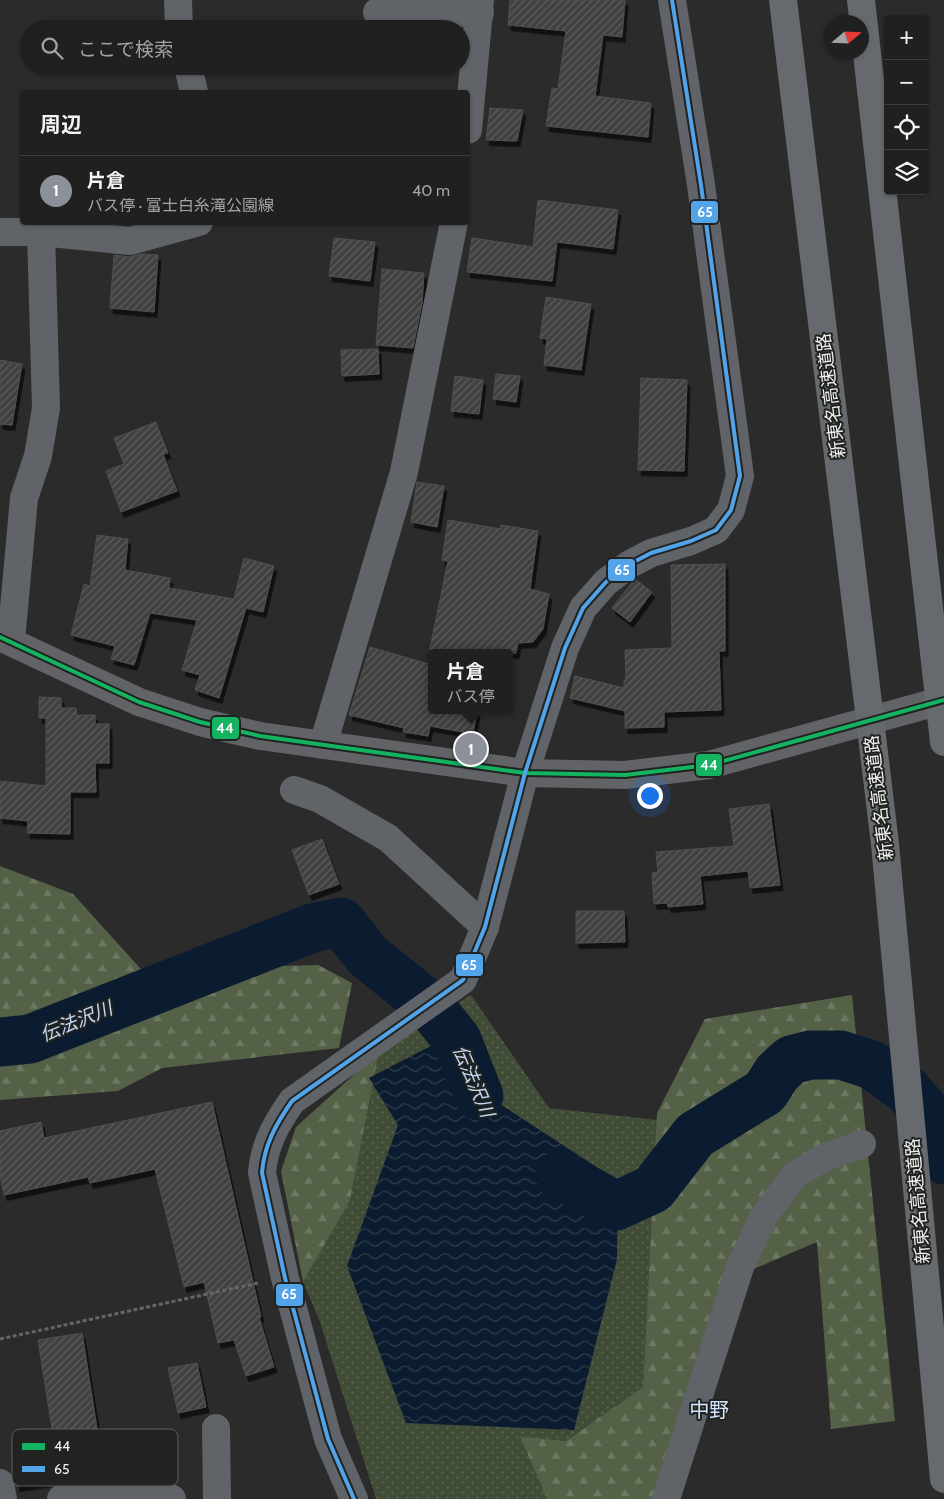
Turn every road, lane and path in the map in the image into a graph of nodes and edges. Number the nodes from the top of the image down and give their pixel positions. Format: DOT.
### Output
graph roads {
  1 [pos="178,0"];
  2 [pos="672,0"];
  3 [pos="783,0"];
  4 [pos="861,0"];
  5 [pos="480,6"];
  6 [pos="377,12"];
  7 [pos="179,20"];
  8 [pos="190,75"];
  9 [pos="194,90"];
  10 [pos="470,109"];
  11 [pos="188,225"];
  12 [pos="453,225"];
  13 [pos="23,230"];
  14 [pos="5,639"];
  15 [pos="944,700"];
  16 [pos="944,742"];
  17 [pos="322,745"];
  18 [pos="525,773"];
  19 [pos="294,790"];
  20 [pos="485,927"];
  21 [pos="862,1144"];
  22 [pos="285,1278"];
  23 [pos="0,1339"];
  24 [pos="216,1428"];
  25 [pos="944,1479"];
  26 [pos="0,1483"];
  27 [pos="3,1499"];
  28 [pos="62,1499"];
  29 [pos="172,1499"];
  30 [pos="217,1499"];
  31 [pos="354,1499"];
  32 [pos="666,1499"];
  1 -- 7 [label="street"];
  2 -- 18 [label="street"];
  3 -- 25 [label="highway, 新東名高速道路"];
  4 -- 16 [label="highway"];
  5 -- 6 [label="street"];
  5 -- 10 [label="street"];
  8 -- 9 [label="street"];
  11 -- 13 [label="street"];
  12 -- 17 [label="street"];
  13 -- 14 [label="street"];
  14 -- 17 [label="main road"];
  15 -- 18 [label="main road"];
  17 -- 18 [label="main road"];
  18 -- 20 [label="street"];
  19 -- 20 [label="street"];
  20 -- 22 [label="street"];
  21 -- 32 [label="street"];
  22 -- 23 [label="path"];
  22 -- 31 [label="street"];
  24 -- 30 [label="street"];
  26 -- 27 [label="street"];
  28 -- 29 [label="street"];
}
